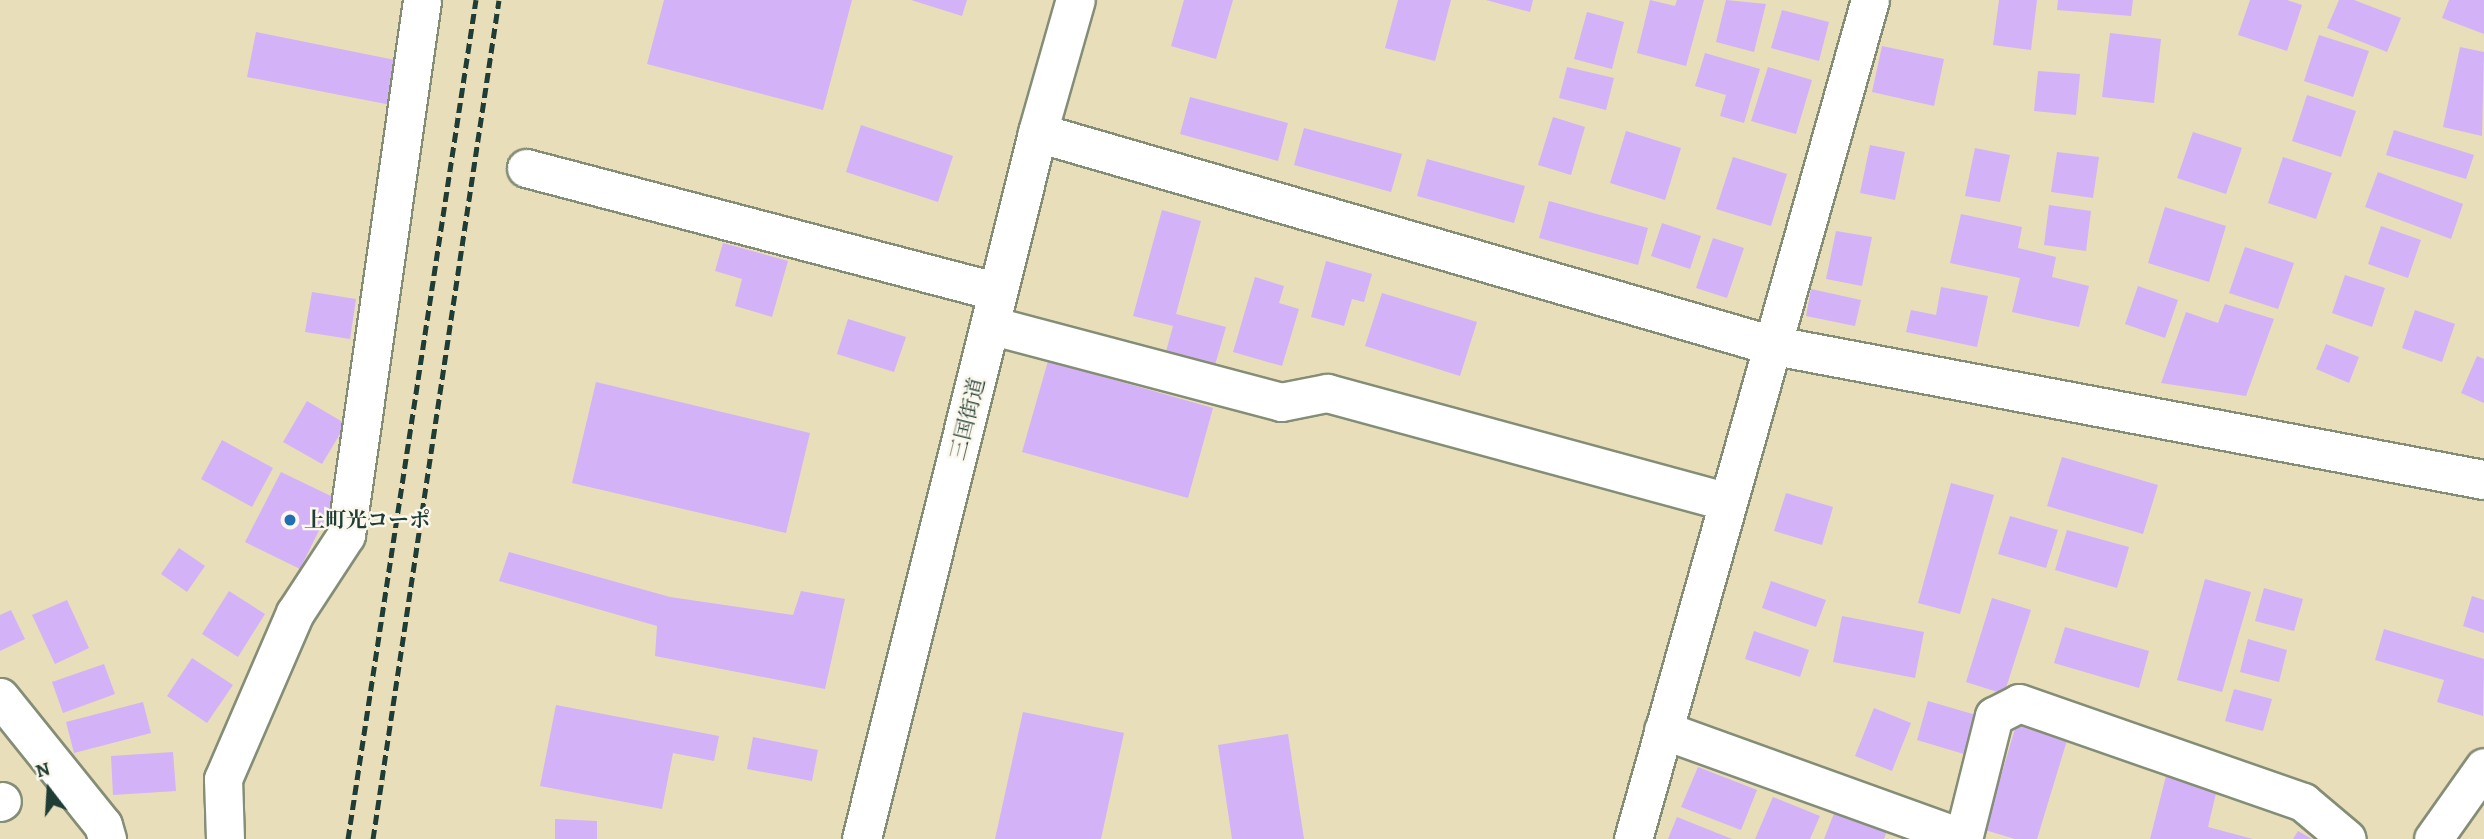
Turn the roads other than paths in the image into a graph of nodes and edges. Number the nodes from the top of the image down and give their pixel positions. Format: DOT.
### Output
graph roads {
  1 [pos="422,0"];
  2 [pos="1076,0"];
  3 [pos="1868,0"];
  4 [pos="1038,133"];
  5 [pos="526,168"];
  6 [pos="994,309"];
  7 [pos="1770,345"];
  8 [pos="2484,480"];
  9 [pos="1727,502"];
  10 [pos="0,696"];
  11 [pos="1663,730"];
  12 [pos="2484,767"];
  13 [pos="107,839"];
  14 [pos="225,839"];
  15 [pos="862,839"];
  16 [pos="1633,839"];
  17 [pos="1963,839"];
  18 [pos="2347,839"];
  19 [pos="2433,839"];
  1 -- 14 [label="street"];
  2 -- 4 [label="main road, 三国街道"];
  3 -- 7 [label="street"];
  4 -- 6 [label="main road, 三国街道"];
  4 -- 7 [label="main road"];
  5 -- 6 [label="street"];
  6 -- 9 [label="street"];
  6 -- 15 [label="main road, 三国街道"];
  7 -- 8 [label="main road"];
  7 -- 9 [label="street"];
  9 -- 11 [label="street"];
  10 -- 13 [label="street"];
  11 -- 16 [label="street"];
  11 -- 17 [label="street"];
  12 -- 19 [label="street"];
  17 -- 18 [label="street"];
}
